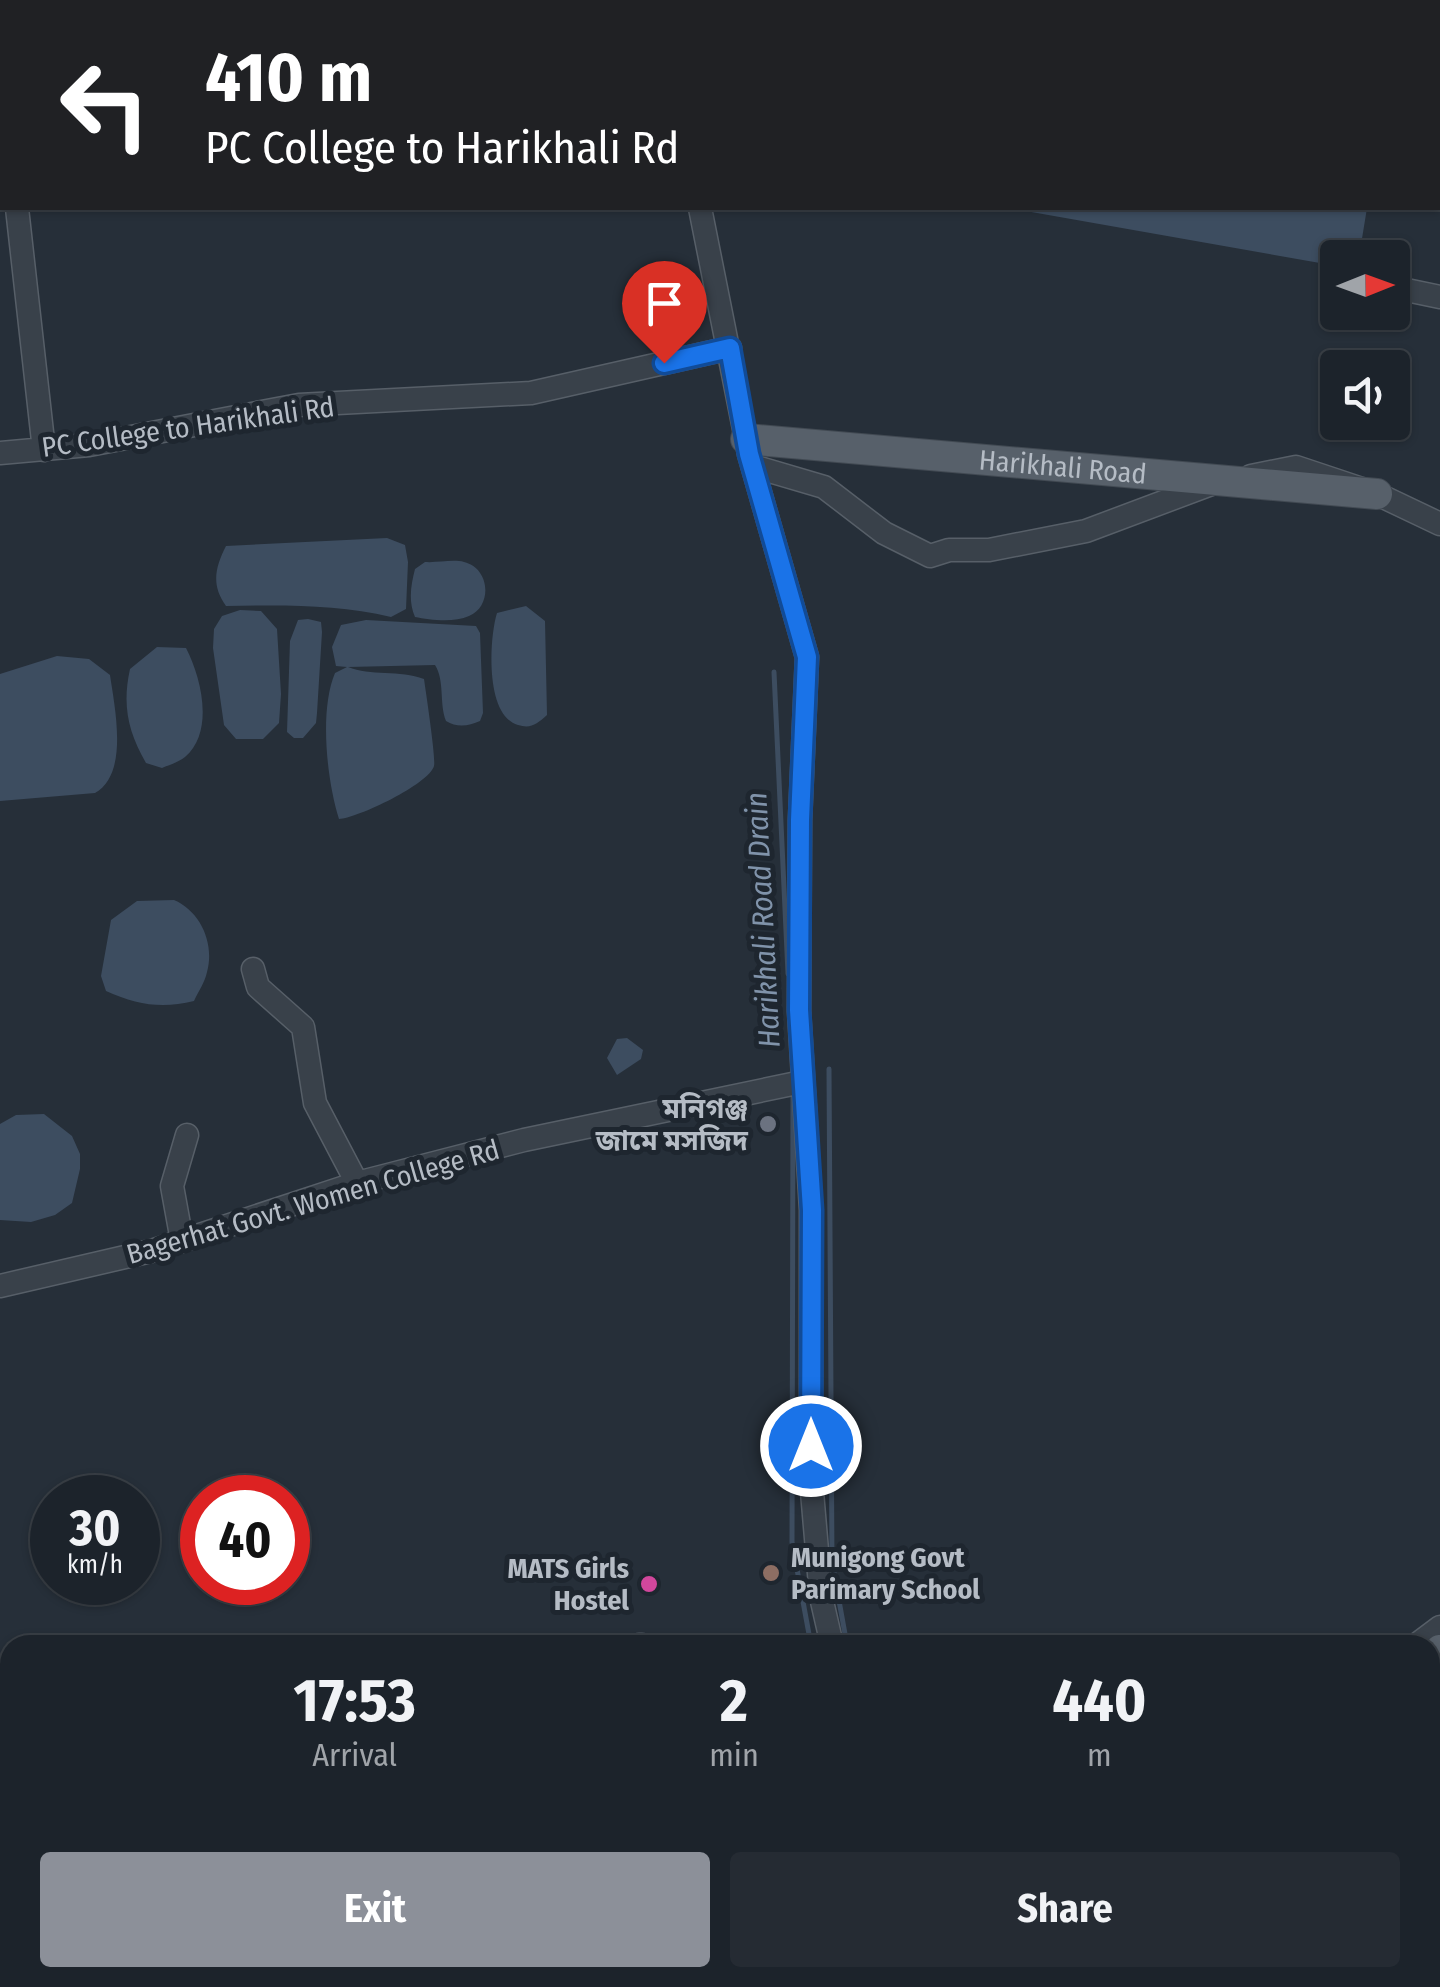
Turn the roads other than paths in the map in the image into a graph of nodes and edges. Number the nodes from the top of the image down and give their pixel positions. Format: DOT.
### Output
graph roads {
  1 [pos="17,210"];
  2 [pos="700,210"];
  3 [pos="1410,291"];
  4 [pos="1440,297"];
  5 [pos="730,348"];
  6 [pos="748,446"];
  7 [pos="44,450"];
  8 [pos="0,453"];
  9 [pos="1378,494"];
  10 [pos="1440,524"];
  11 [pos="253,969"];
  12 [pos="802,1082"];
  13 [pos="186,1134"];
  14 [pos="357,1183"];
  15 [pos="182,1241"];
  16 [pos="0,1286"];
  17 [pos="830,1635"];
  1 -- 7 [label="street"];
  2 -- 5 [label="street"];
  3 -- 4 [label="street"];
  5 -- 6 [label="street"];
  5 -- 7 [label="street, PC College to Harikhali Rd"];
  6 -- 9 [label="main road, Harikhali Road"];
  6 -- 9 [label="street"];
  6 -- 12 [label="street"];
  7 -- 8 [label="street, PC College to Harikhali Rd"];
  9 -- 10 [label="street"];
  11 -- 14 [label="street"];
  12 -- 14 [label="street, Bagerhat Govt. Women College Rd"];
  12 -- 17 [label="street"];
  13 -- 15 [label="street"];
  14 -- 15 [label="street, Bagerhat Govt. Women College Rd"];
  15 -- 16 [label="street, Bagerhat Govt. Women College Rd"];
}
